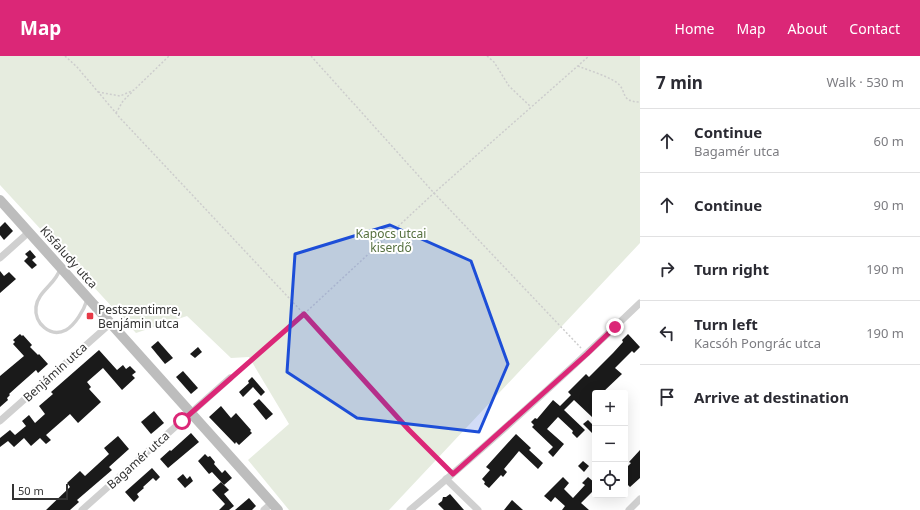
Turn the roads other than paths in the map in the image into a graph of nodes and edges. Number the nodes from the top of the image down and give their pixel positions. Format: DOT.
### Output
graph roads {
  1 [pos="0,200"];
  2 [pos="29,232"];
  3 [pos="0,258"];
  4 [pos="60,268"];
  5 [pos="88,298"];
  6 [pos="640,303"];
  7 [pos="111,322"];
  8 [pos="230,378"];
  9 [pos="191,413"];
  10 [pos="0,421"];
  11 [pos="446,480"];
  12 [pos="640,499"];
  13 [pos="275,506"];
  14 [pos="82,510"];
  15 [pos="264,510"];
  16 [pos="410,510"];
  17 [pos="478,510"];
  18 [pos="629,510"];
  1 -- 2 [label="street, Kisfaludy utca"];
  2 -- 3 [label="street"];
  2 -- 4 [label="street, Kisfaludy utca"];
  4 -- 5 [label="street, Kisfaludy utca"];
  4 -- 5 [label="lane"];
  5 -- 7 [label="street, Kisfaludy utca"];
  6 -- 11 [label="street"];
  7 -- 9 [label="street, Kisfaludy utca"];
  7 -- 10 [label="street, Benjámin utca"];
  8 -- 9 [label="street, Bagamér utca"];
  9 -- 13 [label="street, Kisfaludy utca"];
  9 -- 14 [label="street, Bagamér utca"];
  11 -- 16 [label="street"];
  11 -- 17 [label="street"];
  12 -- 18 [label="street"];
  13 -- 15 [label="street"];
}
